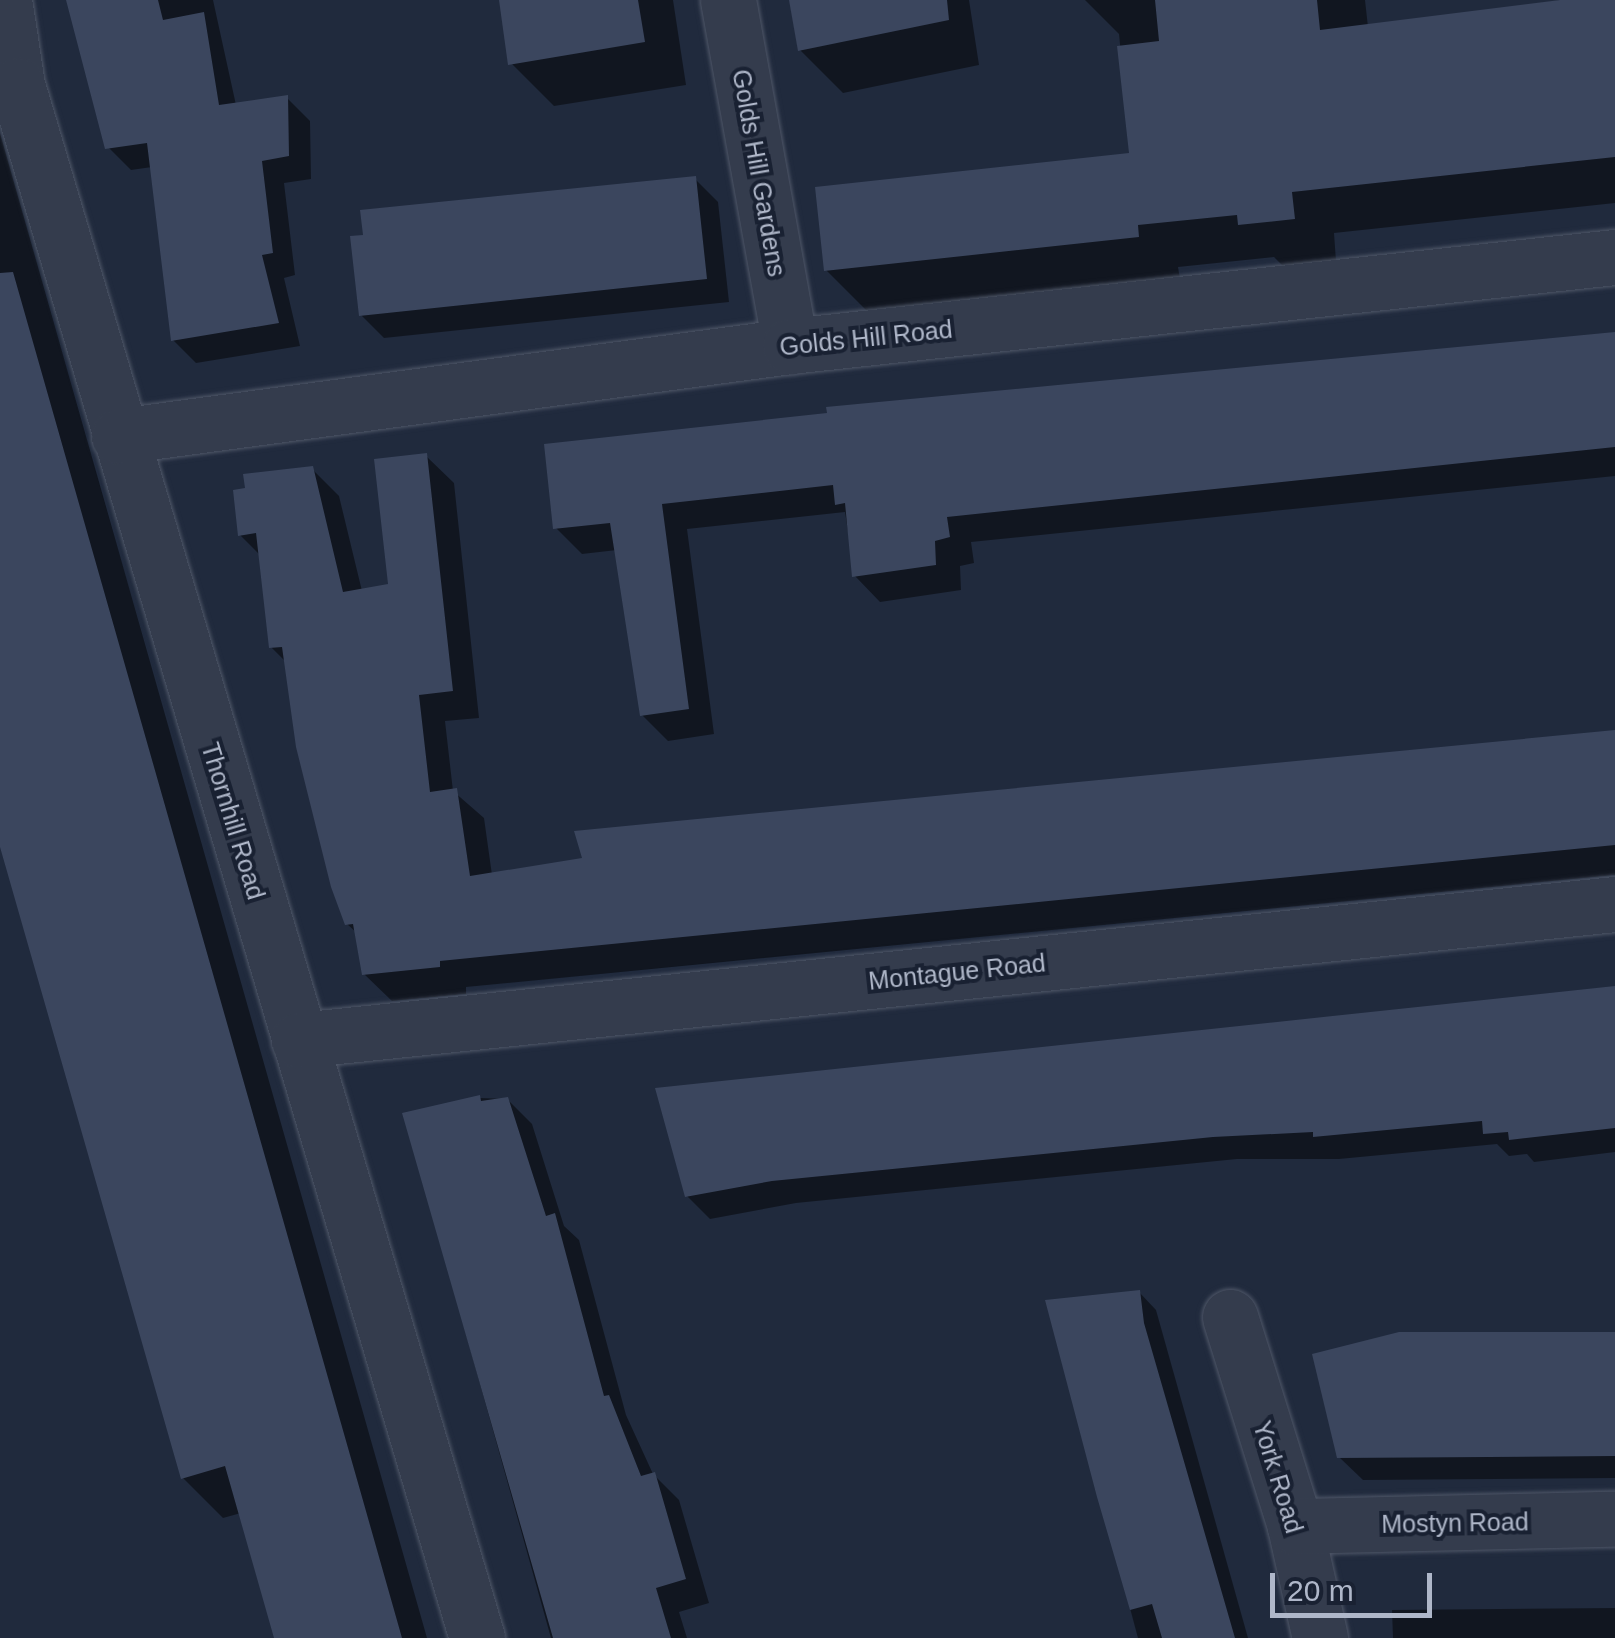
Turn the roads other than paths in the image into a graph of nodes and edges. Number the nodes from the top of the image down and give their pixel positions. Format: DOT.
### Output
graph roads {
  1 [pos="4,0"];
  2 [pos="728,0"];
  3 [pos="1615,257"];
  4 [pos="790,346"];
  5 [pos="119,436"];
  6 [pos="1615,904"];
  7 [pos="299,1040"];
  8 [pos="1230,1318"];
  9 [pos="1615,1519"];
  10 [pos="1294,1526"];
  11 [pos="477,1638"];
  12 [pos="1320,1638"];
  1 -- 5 [label="street, Thornhill Road"];
  2 -- 4 [label="street, Golds Hill Gardens"];
  3 -- 4 [label="street, Golds Hill Road"];
  4 -- 5 [label="street, Golds Hill Road"];
  5 -- 7 [label="street, Thornhill Road"];
  6 -- 7 [label="street, Montague Road"];
  7 -- 11 [label="street, Thornhill Road"];
  8 -- 10 [label="street, York Road"];
  9 -- 10 [label="street, Mostyn Road"];
  10 -- 12 [label="street, York Road"];
}
